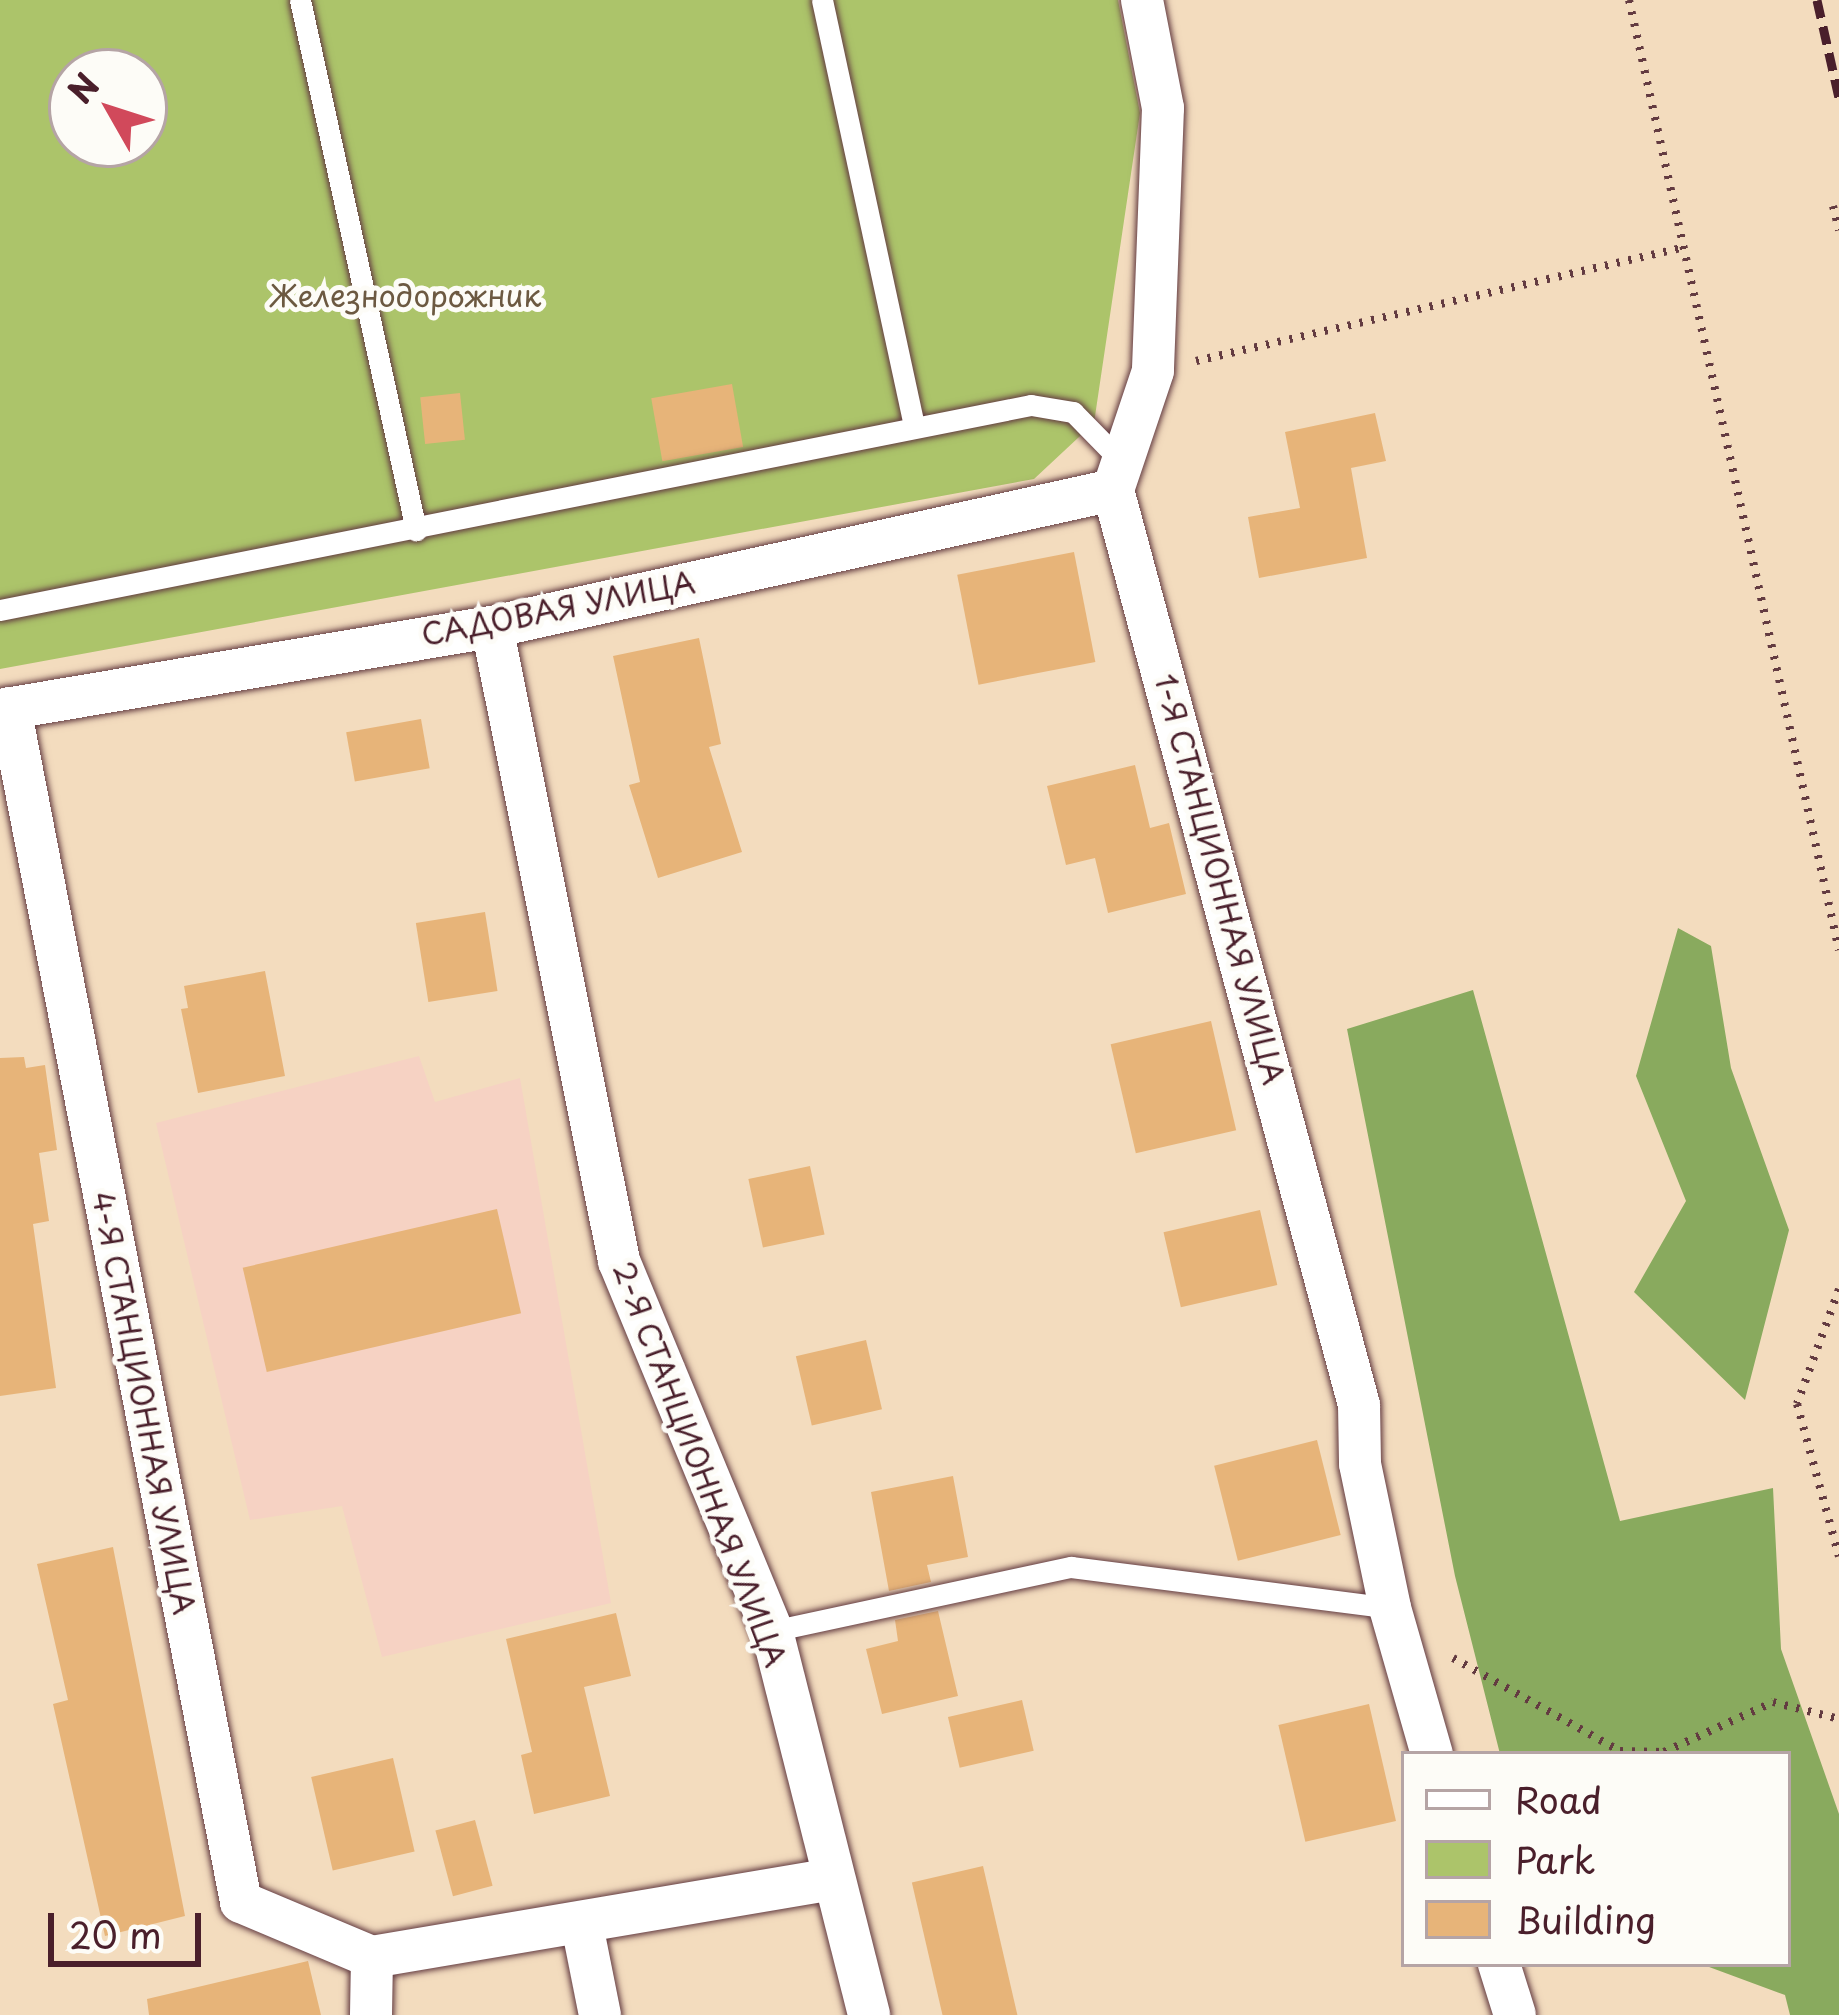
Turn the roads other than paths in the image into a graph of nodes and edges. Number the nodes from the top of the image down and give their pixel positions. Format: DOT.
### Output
graph roads {
  1 [pos="300,0"];
  2 [pos="823,0"];
  3 [pos="1142,0"];
  4 [pos="914,425"];
  5 [pos="1119,477"];
  6 [pos="416,530"];
  7 [pos="0,610"];
  8 [pos="493,627"];
  9 [pos="5,709"];
  10 [pos="1390,1608"];
  11 [pos="772,1631"];
  12 [pos="1431,1751"];
  13 [pos="831,1879"];
  14 [pos="582,1924"];
  15 [pos="372,1957"];
  16 [pos="1500,1967"];
  17 [pos="371,2015"];
  18 [pos="600,2015"];
  19 [pos="869,2015"];
  20 [pos="1515,2015"];
  1 -- 6 [label="lane"];
  2 -- 4 [label="lane"];
  3 -- 5 [label="street"];
  4 -- 5 [label="lane"];
  4 -- 6 [label="lane"];
  5 -- 8 [label="street, САДОВАЯ УЛИЦА"];
  5 -- 10 [label="street, 1-Я СТАНЦИОННАЯ УЛИЦА"];
  6 -- 7 [label="lane"];
  8 -- 9 [label="street, САДОВАЯ УЛИЦА"];
  8 -- 11 [label="street, 2-Я СТАНЦИОННАЯ УЛИЦА"];
  9 -- 15 [label="street, 4-Я СТАНЦИОННАЯ УЛИЦА"];
  10 -- 11 [label="lane"];
  10 -- 12 [label="street, 1-Я СТАНЦИОННАЯ УЛИЦА"];
  11 -- 13 [label="street, 2-Я СТАНЦИОННАЯ УЛИЦА"];
  13 -- 14 [label="street"];
  13 -- 19 [label="street, 2-Я СТАНЦИОННАЯ УЛИЦА"];
  14 -- 15 [label="street"];
  14 -- 18 [label="street"];
  15 -- 17 [label="street"];
  16 -- 20 [label="street"];
}
